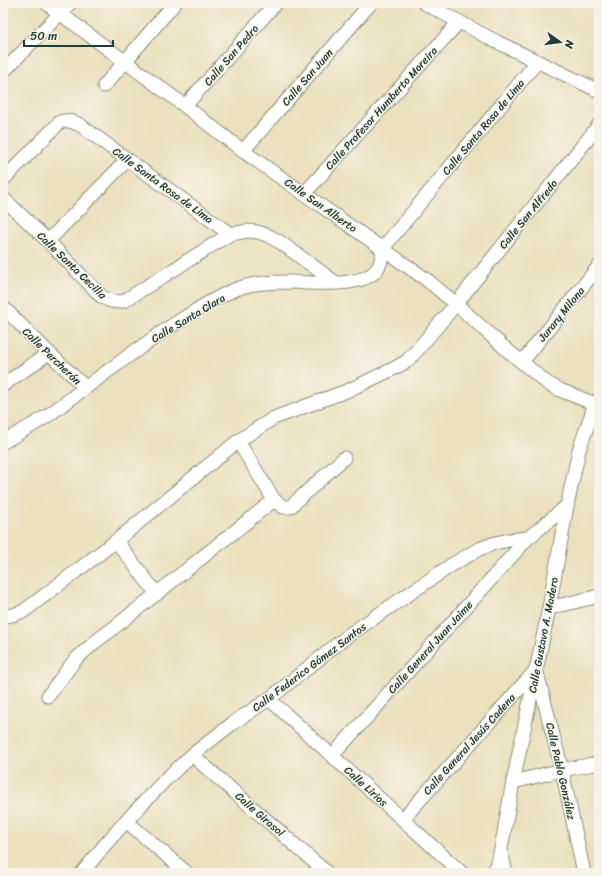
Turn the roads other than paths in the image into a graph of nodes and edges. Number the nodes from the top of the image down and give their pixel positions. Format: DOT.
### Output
graph roads {
  1 [pos="46,3"];
  2 [pos="70,3"];
  3 [pos="175,3"];
  4 [pos="276,3"];
  5 [pos="370,3"];
  6 [pos="424,3"];
  7 [pos="61,13"];
  8 [pos="459,22"];
  9 [pos="125,62"];
  10 [pos="537,62"];
  11 [pos="3,72"];
  12 [pos="104,86"];
  13 [pos="599,91"];
  14 [pos="185,106"];
  15 [pos="599,125"];
  16 [pos="243,151"];
  17 [pos="127,160"];
  18 [pos="3,180"];
  19 [pos="304,194"];
  20 [pos="3,198"];
  21 [pos="230,234"];
  22 [pos="48,241"];
  23 [pos="383,248"];
  24 [pos="599,266"];
  25 [pos="336,283"];
  26 [pos="456,304"];
  27 [pos="3,307"];
  28 [pos="49,353"];
  29 [pos="522,362"];
  30 [pos="3,385"];
  31 [pos="85,387"];
  32 [pos="597,401"];
  33 [pos="238,441"];
  34 [pos="3,442"];
  35 [pos="344,458"];
  36 [pos="274,500"];
  37 [pos="567,506"];
  38 [pos="528,538"];
  39 [pos="116,541"];
  40 [pos="156,594"];
  41 [pos="599,596"];
  42 [pos="549,608"];
  43 [pos="3,616"];
  44 [pos="536,670"];
  45 [pos="48,696"];
  46 [pos="269,699"];
  47 [pos="192,755"];
  48 [pos="332,756"];
  49 [pos="599,763"];
  50 [pos="562,770"];
  51 [pos="513,782"];
  52 [pos="403,819"];
  53 [pos="126,822"];
  54 [pos="501,849"];
  55 [pos="82,873"];
  56 [pos="187,873"];
  57 [pos="327,873"];
  58 [pos="462,873"];
  59 [pos="494,873"];
  60 [pos="506,873"];
  61 [pos="584,873"];
  1 -- 7 [label="street, Calle San Alberto"];
  2 -- 7 [label="street"];
  3 -- 9 [label="street"];
  4 -- 14 [label="street, Calle San Pedro"];
  5 -- 16 [label="street, Calle San Juan"];
  6 -- 8 [label="street"];
  7 -- 9 [label="street, Calle San Alberto"];
  7 -- 11 [label="street"];
  8 -- 10 [label="street"];
  8 -- 19 [label="street, Calle Profesor Humberto Moreira"];
  9 -- 12 [label="street"];
  9 -- 14 [label="street, Calle San Alberto"];
  10 -- 13 [label="street"];
  10 -- 23 [label="street, Calle Santa Rosa de Lima"];
  14 -- 16 [label="street, Calle San Alberto"];
  15 -- 26 [label="street, Calle San Alfredo"];
  16 -- 19 [label="street, Calle San Alberto"];
  17 -- 18 [label="street, Calle Santa Rosa de Lima"];
  17 -- 21 [label="street, Calle Santa Rosa de Lima"];
  17 -- 22 [label="street"];
  19 -- 23 [label="street, Calle San Alberto"];
  20 -- 22 [label="street, Calle Santa Cecilia"];
  21 -- 22 [label="street, Calle Santa Cecilia"];
  21 -- 25 [label="street"];
  23 -- 25 [label="street, Calle Santa Clara"];
  23 -- 26 [label="street, Calle San Alberto"];
  24 -- 29 [label="street, Jurary Milona"];
  25 -- 31 [label="street, Calle Santa Clara"];
  26 -- 29 [label="street, Calle San Alberto"];
  26 -- 33 [label="street, Calle San Alfredo"];
  27 -- 28 [label="street, Calle Percherón"];
  28 -- 30 [label="street"];
  28 -- 31 [label="street, Calle Percherón"];
  29 -- 32 [label="street, Calle San Alberto"];
  31 -- 34 [label="street, Calle Santa Clara"];
  32 -- 37 [label="street, Calle Gustavo A. Madero"];
  33 -- 36 [label="street"];
  33 -- 39 [label="street, Calle San Alfredo"];
  35 -- 36 [label="street"];
  36 -- 40 [label="street"];
  37 -- 38 [label="street"];
  37 -- 42 [label="street, Calle Gustavo A. Madero"];
  38 -- 46 [label="street, Calle Federico Gómez Santos"];
  38 -- 48 [label="street, Calle General Juan Jaime"];
  39 -- 40 [label="street"];
  39 -- 43 [label="street, Calle San Alfredo"];
  40 -- 45 [label="street"];
  41 -- 42 [label="street"];
  42 -- 44 [label="street, Calle Gustavo A. Madero"];
  44 -- 50 [label="street, Calle Pablo González"];
  44 -- 51 [label="street, Calle Gustavo A. Madero"];
  44 -- 52 [label="street, Calle General Jesús Cadena"];
  46 -- 47 [label="street, Calle Federico Gómez Santos"];
  46 -- 48 [label="street, Calle Lirios"];
  47 -- 53 [label="street, Calle Federico Gómez Santos"];
  47 -- 57 [label="street, Calle Girasol"];
  48 -- 52 [label="street, Calle Lirios"];
  49 -- 50 [label="street"];
  50 -- 51 [label="street"];
  50 -- 61 [label="street, Calle Pablo González"];
  51 -- 54 [label="street, Calle Gustavo A. Madero"];
  52 -- 58 [label="street, Calle Lirios"];
  53 -- 55 [label="street, Calle Federico Gómez Santos"];
  53 -- 56 [label="street"];
  54 -- 59 [label="street, Calle Gustavo A. Madero"];
  54 -- 60 [label="street"];
}
